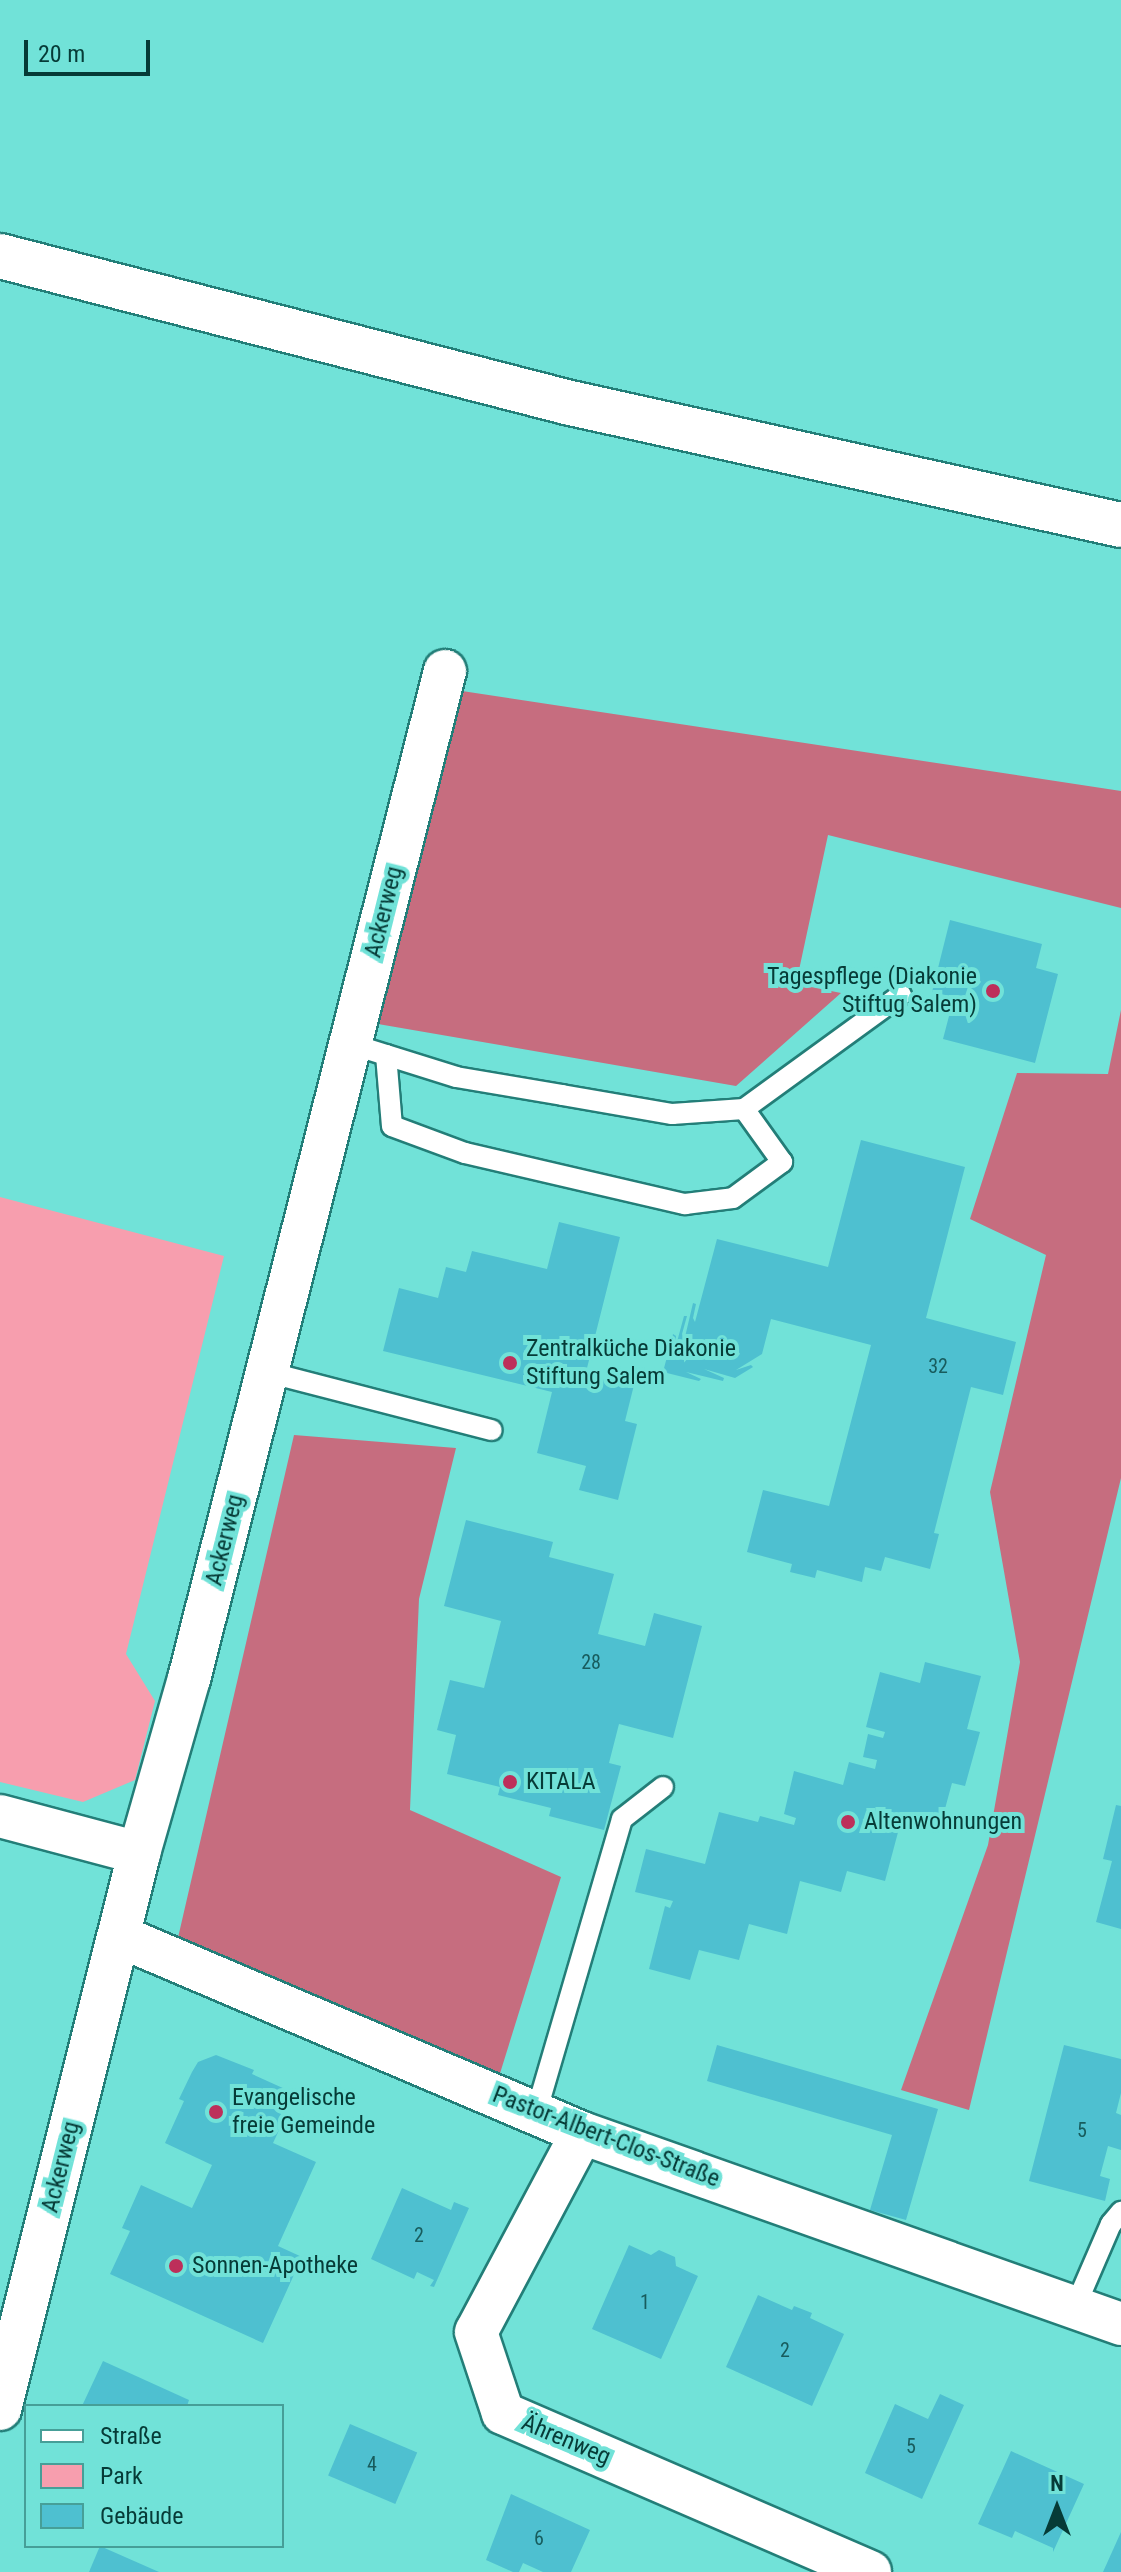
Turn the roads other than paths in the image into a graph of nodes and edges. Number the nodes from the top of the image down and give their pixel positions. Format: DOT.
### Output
graph roads {
  1 [pos="0,256"];
  2 [pos="1121,525"];
  3 [pos="445,671"];
  4 [pos="901,995"];
  5 [pos="368,1049"];
  6 [pos="744,1109"];
  7 [pos="267,1372"];
  8 [pos="492,1430"];
  9 [pos="663,1787"];
  10 [pos="0,1816"];
  11 [pos="139,1853"];
  12 [pos="119,1936"];
  13 [pos="536,2113"];
  14 [pos="582,2133"];
  15 [pos="1121,2212"];
  16 [pos="1105,2315"];
  17 [pos="0,2409"];
  18 [pos="870,2572"];
  1 -- 2 [label="main road"];
  3 -- 5 [label="street, Ackerweg"];
  4 -- 6 [label="lane"];
  5 -- 6 [label="lane"];
  5 -- 6 [label="lane"];
  5 -- 7 [label="street, Ackerweg"];
  7 -- 8 [label="lane"];
  7 -- 11 [label="street, Ackerweg"];
  9 -- 13 [label="lane"];
  10 -- 11 [label="street"];
  11 -- 12 [label="street, Ackerweg"];
  12 -- 13 [label="street, Pastor-Albert-Clos-Straße"];
  12 -- 17 [label="street, Ackerweg"];
  13 -- 14 [label="street, Pastor-Albert-Clos-Straße"];
  14 -- 16 [label="street, Pastor-Albert-Clos-Straße"];
  14 -- 18 [label="street, Ährenweg"];
  15 -- 16 [label="lane"];
}
